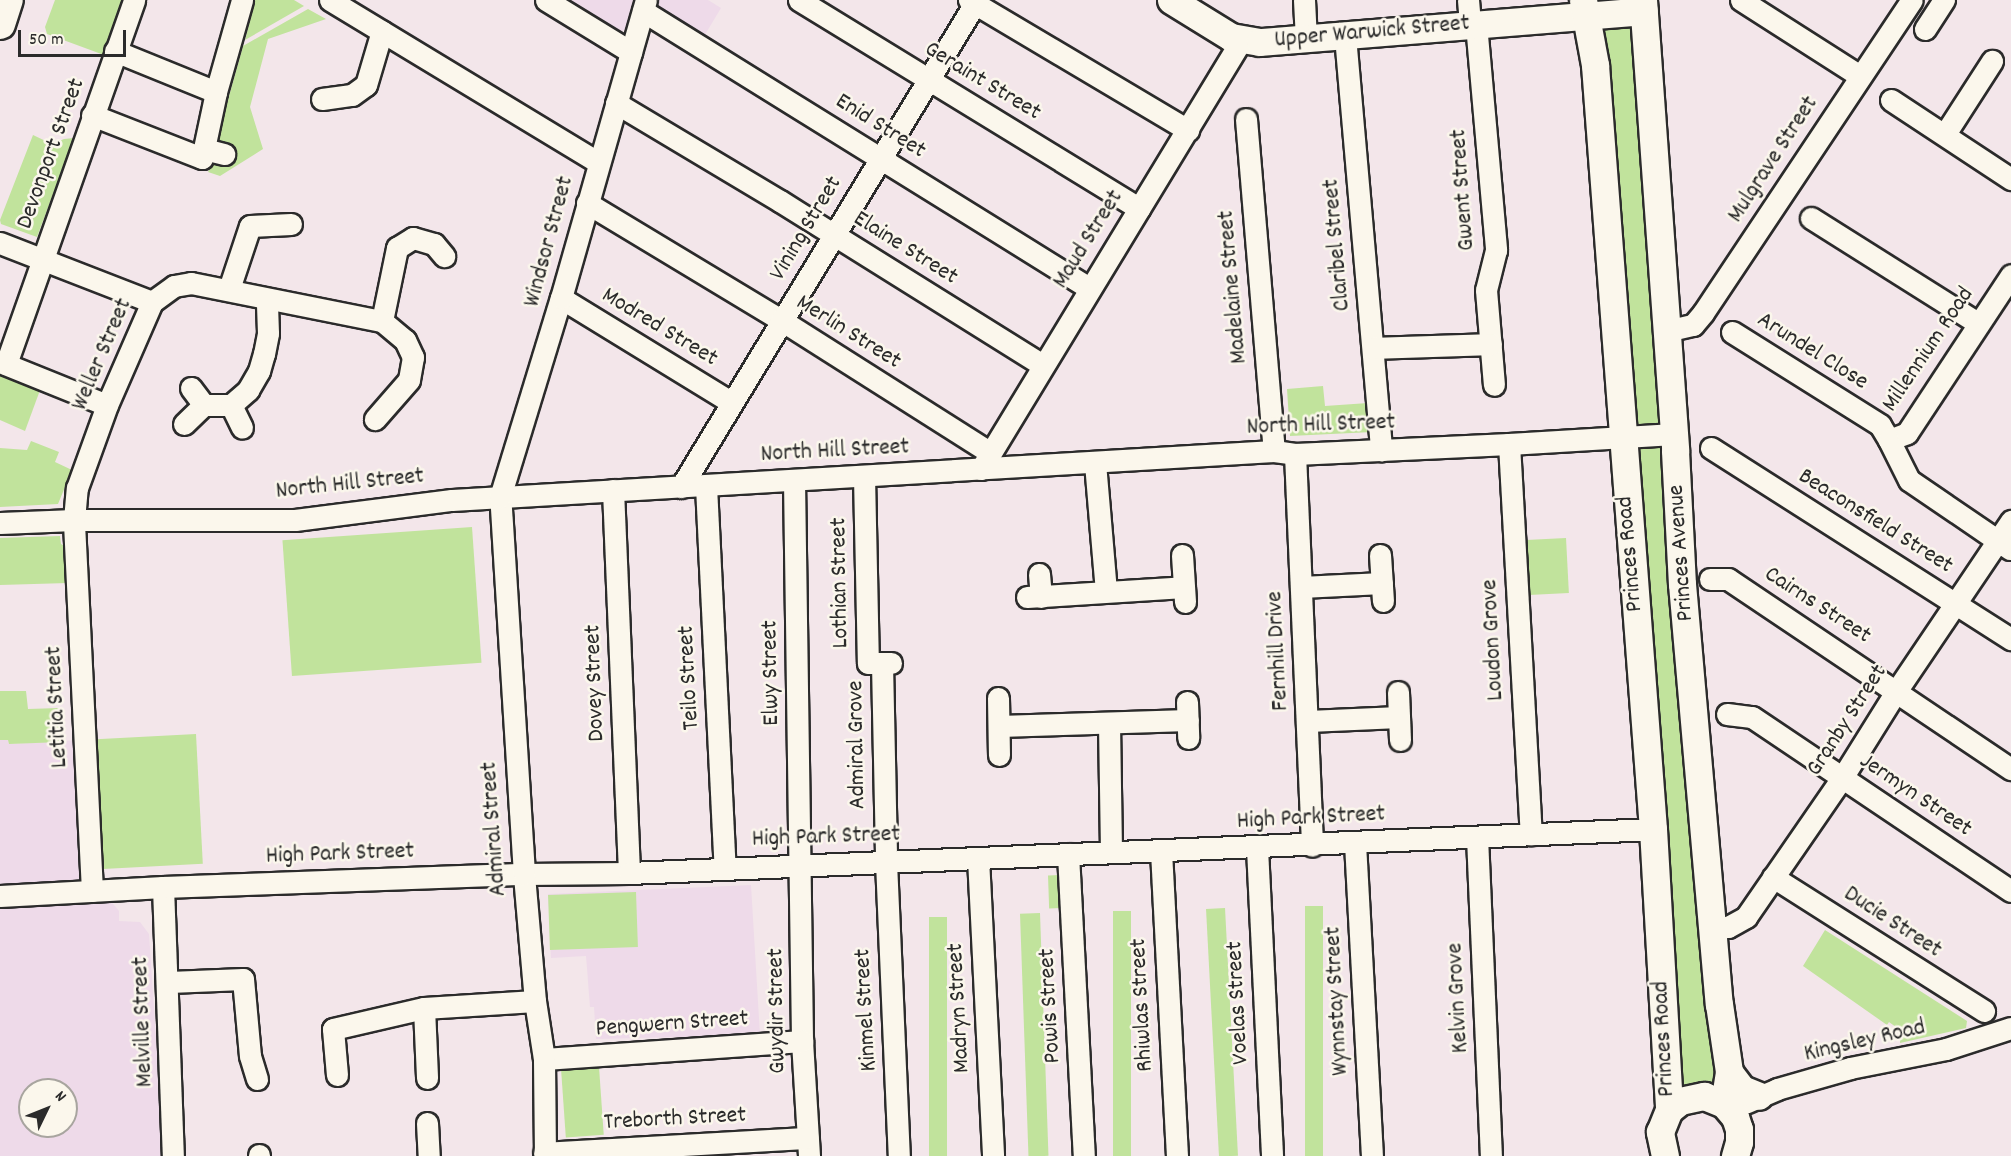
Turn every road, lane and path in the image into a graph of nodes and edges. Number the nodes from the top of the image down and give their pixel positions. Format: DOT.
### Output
graph roads {
  1 [pos="9,0"];
  2 [pos="134,0"];
  3 [pos="242,0"];
  4 [pos="330,0"];
  5 [pos="546,0"];
  6 [pos="799,0"];
  7 [pos="1171,0"];
  8 [pos="1304,0"];
  9 [pos="1741,0"];
  10 [pos="1912,0"];
  11 [pos="1944,0"];
  12 [pos="974,1"];
  13 [pos="644,6"];
  14 [pos="1644,6"];
  15 [pos="1583,8"];
  16 [pos="1471,16"];
  17 [pos="0,24"];
  18 [pos="1925,29"];
  19 [pos="382,31"];
  20 [pos="1346,36"];
  21 [pos="1242,39"];
  22 [pos="1306,40"];
  23 [pos="115,51"];
  24 [pos="631,52"];
  25 [pos="1992,61"];
  26 [pos="1860,76"];
  27 [pos="928,79"];
  28 [pos="216,92"];
  29 [pos="322,99"];
  30 [pos="1891,100"];
  31 [pos="616,103"];
  32 [pos="92,115"];
  33 [pos="1246,119"];
  34 [pos="1188,130"];
  35 [pos="1945,134"];
  36 [pos="203,153"];
  37 [pos="224,154"];
  38 [pos="881,157"];
  39 [pos="598,162"];
  40 [pos="2011,178"];
  41 [pos="587,203"];
  42 [pos="1139,208"];
  43 [pos="1811,218"];
  44 [pos="291,224"];
  45 [pos="833,234"];
  46 [pos="0,243"];
  47 [pos="444,256"];
  48 [pos="42,258"];
  49 [pos="2011,275"];
  50 [pos="1089,288"];
  51 [pos="229,289"];
  52 [pos="561,298"];
  53 [pos="267,299"];
  54 [pos="152,302"];
  55 [pos="781,320"];
  56 [pos="382,321"];
  57 [pos="1978,323"];
  58 [pos="1666,331"];
  59 [pos="1732,332"];
  60 [pos="1491,344"];
  61 [pos="1372,348"];
  62 [pos="3,363"];
  63 [pos="1042,365"];
  64 [pos="1494,386"];
  65 [pos="191,388"];
  66 [pos="731,402"];
  67 [pos="107,405"];
  68 [pos="204,405"];
  69 [pos="231,405"];
  70 [pos="375,419"];
  71 [pos="184,424"];
  72 [pos="243,428"];
  73 [pos="1674,434"];
  74 [pos="1622,436"];
  75 [pos="1889,440"];
  76 [pos="1509,444"];
  77 [pos="1711,448"];
  78 [pos="1381,450"];
  79 [pos="1274,451"];
  80 [pos="1295,454"];
  81 [pos="985,461"];
  82 [pos="1095,464"];
  83 [pos="864,476"];
  84 [pos="794,480"];
  85 [pos="706,486"];
  86 [pos="681,487"];
  87 [pos="614,490"];
  88 [pos="500,497"];
  89 [pos="74,520"];
  90 [pos="2011,521"];
  91 [pos="0,523"];
  92 [pos="2005,545"];
  93 [pos="1182,555"];
  94 [pos="1380,555"];
  95 [pos="1039,574"];
  96 [pos="1710,579"];
  97 [pos="1301,587"];
  98 [pos="1106,591"];
  99 [pos="1955,603"];
  100 [pos="2011,639"];
  101 [pos="888,663"];
  102 [pos="1897,690"];
  103 [pos="1398,692"];
  104 [pos="998,698"];
  105 [pos="1727,714"];
  106 [pos="1399,717"];
  107 [pos="1188,720"];
  108 [pos="1308,721"];
  109 [pos="1109,723"];
  110 [pos="999,726"];
  111 [pos="1400,740"];
  112 [pos="999,755"];
  113 [pos="2011,769"];
  114 [pos="1842,778"];
  115 [pos="1653,829"];
  116 [pos="1531,834"];
  117 [pos="1477,837"];
  118 [pos="1354,843"];
  119 [pos="1312,846"];
  120 [pos="1257,848"];
  121 [pos="1161,851"];
  122 [pos="1111,852"];
  123 [pos="1068,854"];
  124 [pos="978,858"];
  125 [pos="886,861"];
  126 [pos="802,865"];
  127 [pos="725,868"];
  128 [pos="629,873"];
  129 [pos="524,874"];
  130 [pos="1773,877"];
  131 [pos="163,887"];
  132 [pos="92,891"];
  133 [pos="2011,891"];
  134 [pos="0,896"];
  135 [pos="1713,929"];
  136 [pos="169,982"];
  137 [pos="535,1001"];
  138 [pos="424,1008"];
  139 [pos="1984,1011"];
  140 [pos="2011,1028"];
  141 [pos="802,1041"];
  142 [pos="544,1059"];
  143 [pos="1729,1071"];
  144 [pos="337,1075"];
  145 [pos="427,1078"];
  146 [pos="257,1079"];
  147 [pos="1759,1096"];
  148 [pos="1728,1107"];
  149 [pos="1669,1110"];
  150 [pos="427,1123"];
  151 [pos="809,1147"];
  152 [pos="1659,1151"];
  153 [pos="1739,1153"];
  154 [pos="544,1154"];
  155 [pos="173,1156"];
  156 [pos="429,1156"];
  157 [pos="899,1156"];
  158 [pos="993,1156"];
  159 [pos="1084,1156"];
  160 [pos="1177,1156"];
  161 [pos="1272,1156"];
  162 [pos="1372,1156"];
  163 [pos="1491,1156"];
  1 -- 17 [label="highway"];
  2 -- 23 [label="street, Devonport Street"];
  3 -- 28 [label="street"];
  4 -- 19 [label="street"];
  5 -- 24 [label="street"];
  6 -- 27 [label="street, Geraint Street"];
  7 -- 21 [label="main road, Upper Warwick Street"];
  8 -- 22 [label="street"];
  9 -- 26 [label="street"];
  10 -- 26 [label="street, Mulgrave Street"];
  11 -- 18 [label="street"];
  12 -- 27 [label="street, Vining Street"];
  12 -- 34 [label="street"];
  13 -- 24 [label="street, Windsor Street"];
  13 -- 38 [label="street, Enid Street"];
  14 -- 15 [label="main road, Upper Warwick Street"];
  14 -- 58 [label="main road, Princes Avenue"];
  15 -- 16 [label="main road, Upper Warwick Street"];
  15 -- 74 [label="main road, Princes Road"];
  16 -- 20 [label="main road, Upper Warwick Street"];
  16 -- 60 [label="street, Gwent Street"];
  19 -- 29 [label="street"];
  19 -- 39 [label="street"];
  20 -- 22 [label="main road, Upper Warwick Street"];
  20 -- 61 [label="street, Claribel Street"];
  21 -- 22 [label="main road, Upper Warwick Street"];
  21 -- 34 [label="street, Maud Street"];
  23 -- 28 [label="street"];
  23 -- 32 [label="street, Devonport Street"];
  24 -- 31 [label="street, Windsor Street"];
  25 -- 35 [label="street"];
  26 -- 58 [label="street, Mulgrave Street"];
  27 -- 38 [label="street, Vining Street"];
  27 -- 42 [label="street, Geraint Street"];
  28 -- 36 [label="street"];
  30 -- 35 [label="street"];
  31 -- 39 [label="street, Windsor Street"];
  31 -- 45 [label="street, Elaine Street"];
  32 -- 36 [label="street"];
  32 -- 48 [label="street, Devonport Street"];
  33 -- 79 [label="street, Madelaine Street"];
  34 -- 42 [label="street, Maud Street"];
  35 -- 40 [label="street"];
  36 -- 37 [label="street"];
  38 -- 45 [label="street, Vining Street"];
  38 -- 50 [label="street, Enid Street"];
  39 -- 41 [label="street, Windsor Street"];
  41 -- 52 [label="street, Windsor Street"];
  41 -- 55 [label="street, Merlin Street"];
  42 -- 50 [label="street, Maud Street"];
  43 -- 57 [label="street"];
  44 -- 51 [label="street"];
  45 -- 55 [label="street, Vining Street"];
  45 -- 63 [label="street, Elaine Street"];
  46 -- 48 [label="street"];
  47 -- 56 [label="street"];
  48 -- 54 [label="street"];
  48 -- 62 [label="street, Devonport Street"];
  49 -- 57 [label="street, Millennium Road"];
  50 -- 63 [label="street, Maud Street"];
  51 -- 53 [label="street, Weller Street"];
  51 -- 54 [label="street, Weller Street"];
  52 -- 66 [label="street, Modred Street"];
  52 -- 88 [label="street, Windsor Street"];
  53 -- 56 [label="street, Weller Street"];
  53 -- 69 [label="street"];
  54 -- 67 [label="street, Weller Street"];
  55 -- 66 [label="street, Vining Street"];
  55 -- 81 [label="street, Merlin Street"];
  56 -- 70 [label="street"];
  57 -- 75 [label="street, Millennium Road"];
  58 -- 73 [label="main road, Princes Avenue"];
  59 -- 75 [label="street, Arundel Close"];
  60 -- 61 [label="street"];
  60 -- 64 [label="street, Gwent Street"];
  61 -- 78 [label="street, Claribel Street"];
  62 -- 67 [label="street"];
  63 -- 81 [label="street, Maud Street"];
  65 -- 68 [label="street"];
  66 -- 86 [label="street, Vining Street"];
  67 -- 89 [label="street, Weller Street"];
  68 -- 69 [label="street"];
  68 -- 71 [label="street"];
  69 -- 72 [label="street"];
  73 -- 74 [label="street, North Hill Street"];
  73 -- 135 [label="main road, Princes Avenue"];
  74 -- 76 [label="street, North Hill Street"];
  74 -- 115 [label="main road, Princes Road"];
  75 -- 92 [label="street, Millennium Road"];
  76 -- 78 [label="street, North Hill Street"];
  76 -- 116 [label="street, Loudon Grove"];
  77 -- 99 [label="street, Beaconsfield Street"];
  78 -- 80 [label="street, North Hill Street"];
  79 -- 80 [label="street, North Hill Street"];
  79 -- 82 [label="street, North Hill Street"];
  80 -- 97 [label="street, Fernhill Drive"];
  81 -- 82 [label="street, North Hill Street"];
  81 -- 83 [label="street, North Hill Street"];
  82 -- 98 [label="street"];
  83 -- 84 [label="street, North Hill Street"];
  83 -- 101 [label="street, Lothian Street"];
  84 -- 85 [label="street, North Hill Street"];
  84 -- 126 [label="street, Elwy Street"];
  85 -- 86 [label="street, North Hill Street"];
  85 -- 127 [label="street, Teilo Street"];
  86 -- 87 [label="street, North Hill Street"];
  87 -- 88 [label="street, North Hill Street"];
  87 -- 128 [label="street, Dovey Street"];
  88 -- 89 [label="street, North Hill Street"];
  88 -- 129 [label="street, Admiral Street"];
  89 -- 91 [label="street, North Hill Street"];
  89 -- 132 [label="street, Letitia Street"];
  90 -- 92 [label="street, Granby Street"];
  92 -- 99 [label="street, Granby Street"];
  93 -- 98 [label="street"];
  94 -- 97 [label="street"];
  95 -- 98 [label="street"];
  96 -- 102 [label="street, Cairns Street"];
  97 -- 108 [label="street, Fernhill Drive"];
  99 -- 100 [label="street, Beaconsfield Street"];
  99 -- 102 [label="street, Granby Street"];
  101 -- 125 [label="street, Admiral Grove"];
  102 -- 113 [label="street, Cairns Street"];
  102 -- 114 [label="street, Granby Street"];
  103 -- 106 [label="street"];
  104 -- 110 [label="street"];
  105 -- 114 [label="street, Jermyn Street"];
  106 -- 108 [label="street"];
  106 -- 111 [label="street"];
  107 -- 109 [label="street"];
  108 -- 119 [label="street, Fernhill Drive"];
  109 -- 110 [label="street"];
  109 -- 122 [label="street"];
  110 -- 112 [label="street"];
  114 -- 130 [label="street, Granby Street"];
  114 -- 133 [label="street, Jermyn Street"];
  115 -- 116 [label="street, High Park Street"];
  115 -- 149 [label="main road, Princes Road"];
  116 -- 117 [label="street, High Park Street"];
  117 -- 118 [label="street, High Park Street"];
  117 -- 163 [label="street, Kelvin Grove"];
  118 -- 119 [label="street, High Park Street"];
  118 -- 162 [label="street, Wynnstay Street"];
  119 -- 120 [label="street, High Park Street"];
  120 -- 121 [label="street, High Park Street"];
  120 -- 161 [label="street, Voelas Street"];
  121 -- 122 [label="street, High Park Street"];
  121 -- 160 [label="street, Rhiwlas Street"];
  122 -- 123 [label="street, High Park Street"];
  123 -- 124 [label="street, High Park Street"];
  123 -- 159 [label="street, Powis Street"];
  124 -- 125 [label="street, High Park Street"];
  124 -- 158 [label="street, Madryn Street"];
  125 -- 126 [label="street, High Park Street"];
  125 -- 157 [label="street, Kinmel Street"];
  126 -- 127 [label="street, High Park Street"];
  126 -- 141 [label="street, Gwydir Street"];
  127 -- 128 [label="street, High Park Street"];
  128 -- 129 [label="street, High Park Street"];
  129 -- 131 [label="street, High Park Street"];
  129 -- 137 [label="street, Admiral Street"];
  130 -- 135 [label="street, Granby Street"];
  130 -- 139 [label="street, Ducie Street"];
  131 -- 132 [label="street, High Park Street"];
  131 -- 136 [label="street, Melville Street"];
  132 -- 134 [label="street, High Park Street"];
  135 -- 143 [label="main road, Princes Avenue"];
  136 -- 146 [label="street"];
  136 -- 155 [label="street, Melville Street"];
  137 -- 138 [label="street"];
  137 -- 142 [label="street, Admiral Street"];
  138 -- 144 [label="street"];
  138 -- 145 [label="street"];
  140 -- 147 [label="street, Kingsley Road"];
  141 -- 142 [label="street, Pengwern Street"];
  141 -- 151 [label="street, Gwydir Street"];
  142 -- 154 [label="street, Admiral Street"];
  143 -- 147 [label="main road"];
  143 -- 148 [label="main road, Princes Avenue"];
  147 -- 148 [label="street, Kingsley Road"];
  148 -- 149 [label="main road"];
  148 -- 153 [label="main road"];
  149 -- 152 [label="main road"];
  150 -- 156 [label="street"];
  151 -- 154 [label="street, Treborth Street"];
}
